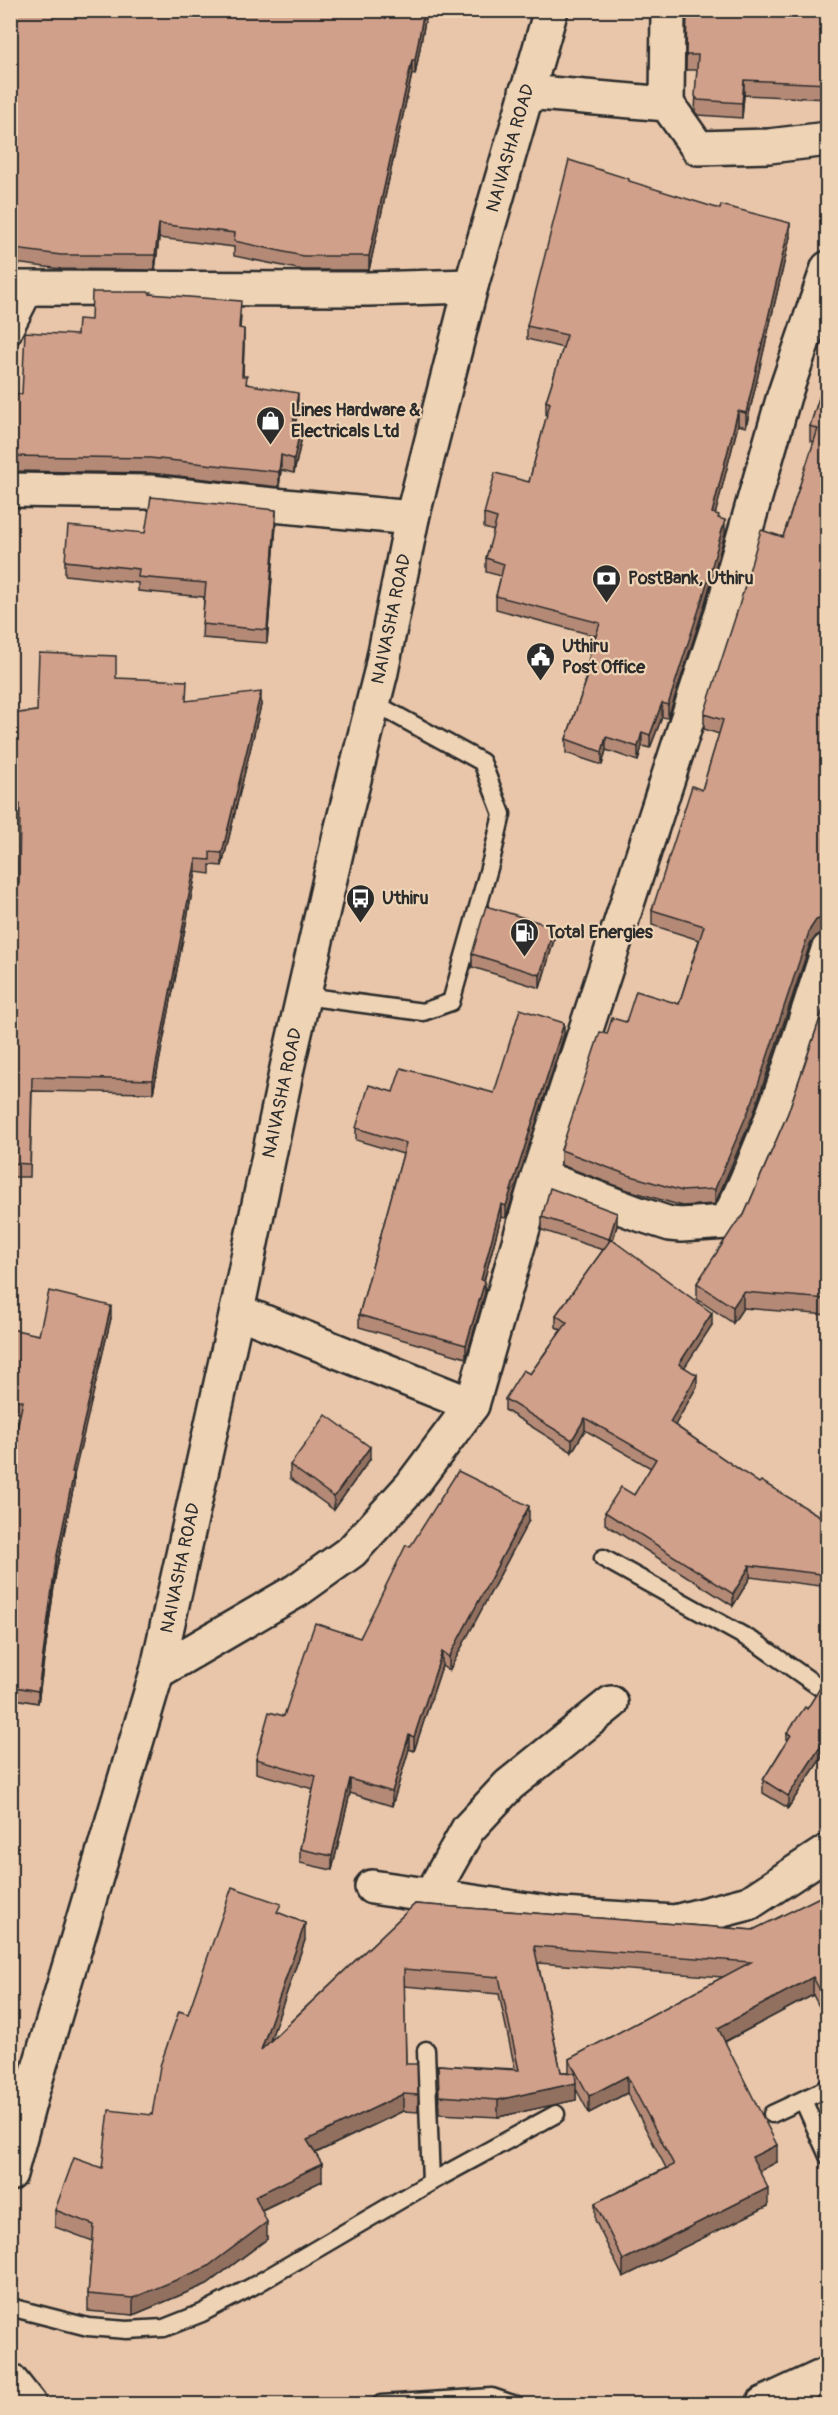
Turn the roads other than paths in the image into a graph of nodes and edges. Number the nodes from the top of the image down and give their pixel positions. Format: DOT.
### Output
graph roads {
  1 [pos="551,10"];
  2 [pos="668,10"];
  3 [pos="526,92"];
  4 [pos="667,104"];
  5 [pos="828,139"];
  6 [pos="828,268"];
  7 [pos="471,286"];
  8 [pos="23,289"];
  9 [pos="11,337"];
  10 [pos="10,490"];
  11 [pos="412,518"];
  12 [pos="374,703"];
  13 [pos="828,950"];
  14 [pos="304,996"];
  15 [pos="538,1176"];
  16 [pos="237,1311"];
  17 [pos="472,1405"];
  18 [pos="603,1558"];
  19 [pos="157,1672"];
  20 [pos="828,1694"];
  21 [pos="611,1703"];
  22 [pos="828,1851"];
  23 [pos="372,1887"];
  24 [pos="431,1895"];
  25 [pos="426,2050"];
  26 [pos="828,2088"];
  27 [pos="803,2100"];
  28 [pos="21,2103"];
  29 [pos="556,2114"];
  30 [pos="772,2114"];
  31 [pos="828,2156"];
  32 [pos="10,2174"];
  33 [pos="431,2182"];
  34 [pos="10,2307"];
  35 [pos="828,2374"];
  36 [pos="10,2380"];
  37 [pos="29,2404"];
  38 [pos="381,2404"];
  39 [pos="513,2404"];
  40 [pos="763,2404"];
  1 -- 3 [label="street, NAIVASHA ROAD"];
  2 -- 4 [label="street"];
  3 -- 4 [label="street"];
  3 -- 7 [label="street, NAIVASHA ROAD"];
  4 -- 5 [label="street"];
  6 -- 15 [label="street"];
  7 -- 8 [label="street"];
  7 -- 11 [label="street, NAIVASHA ROAD"];
  8 -- 9 [label="lane"];
  10 -- 11 [label="street"];
  11 -- 12 [label="street, NAIVASHA ROAD"];
  12 -- 14 [label="street, NAIVASHA ROAD"];
  12 -- 14 [label="lane"];
  13 -- 15 [label="street"];
  14 -- 16 [label="street, NAIVASHA ROAD"];
  15 -- 17 [label="street"];
  16 -- 17 [label="street"];
  16 -- 19 [label="street, NAIVASHA ROAD"];
  17 -- 19 [label="street"];
  18 -- 20 [label="lane"];
  19 -- 28 [label="street, NAIVASHA ROAD"];
  21 -- 24 [label="street"];
  22 -- 24 [label="street"];
  23 -- 24 [label="street"];
  25 -- 33 [label="lane"];
  26 -- 27 [label="lane"];
  27 -- 30 [label="lane"];
  27 -- 31 [label="lane"];
  28 -- 32 [label="street, NAIVASHA ROAD"];
  29 -- 33 [label="lane"];
  33 -- 34 [label="lane"];
  35 -- 40 [label="street"];
  36 -- 37 [label="street"];
  38 -- 39 [label="lane"];
}
